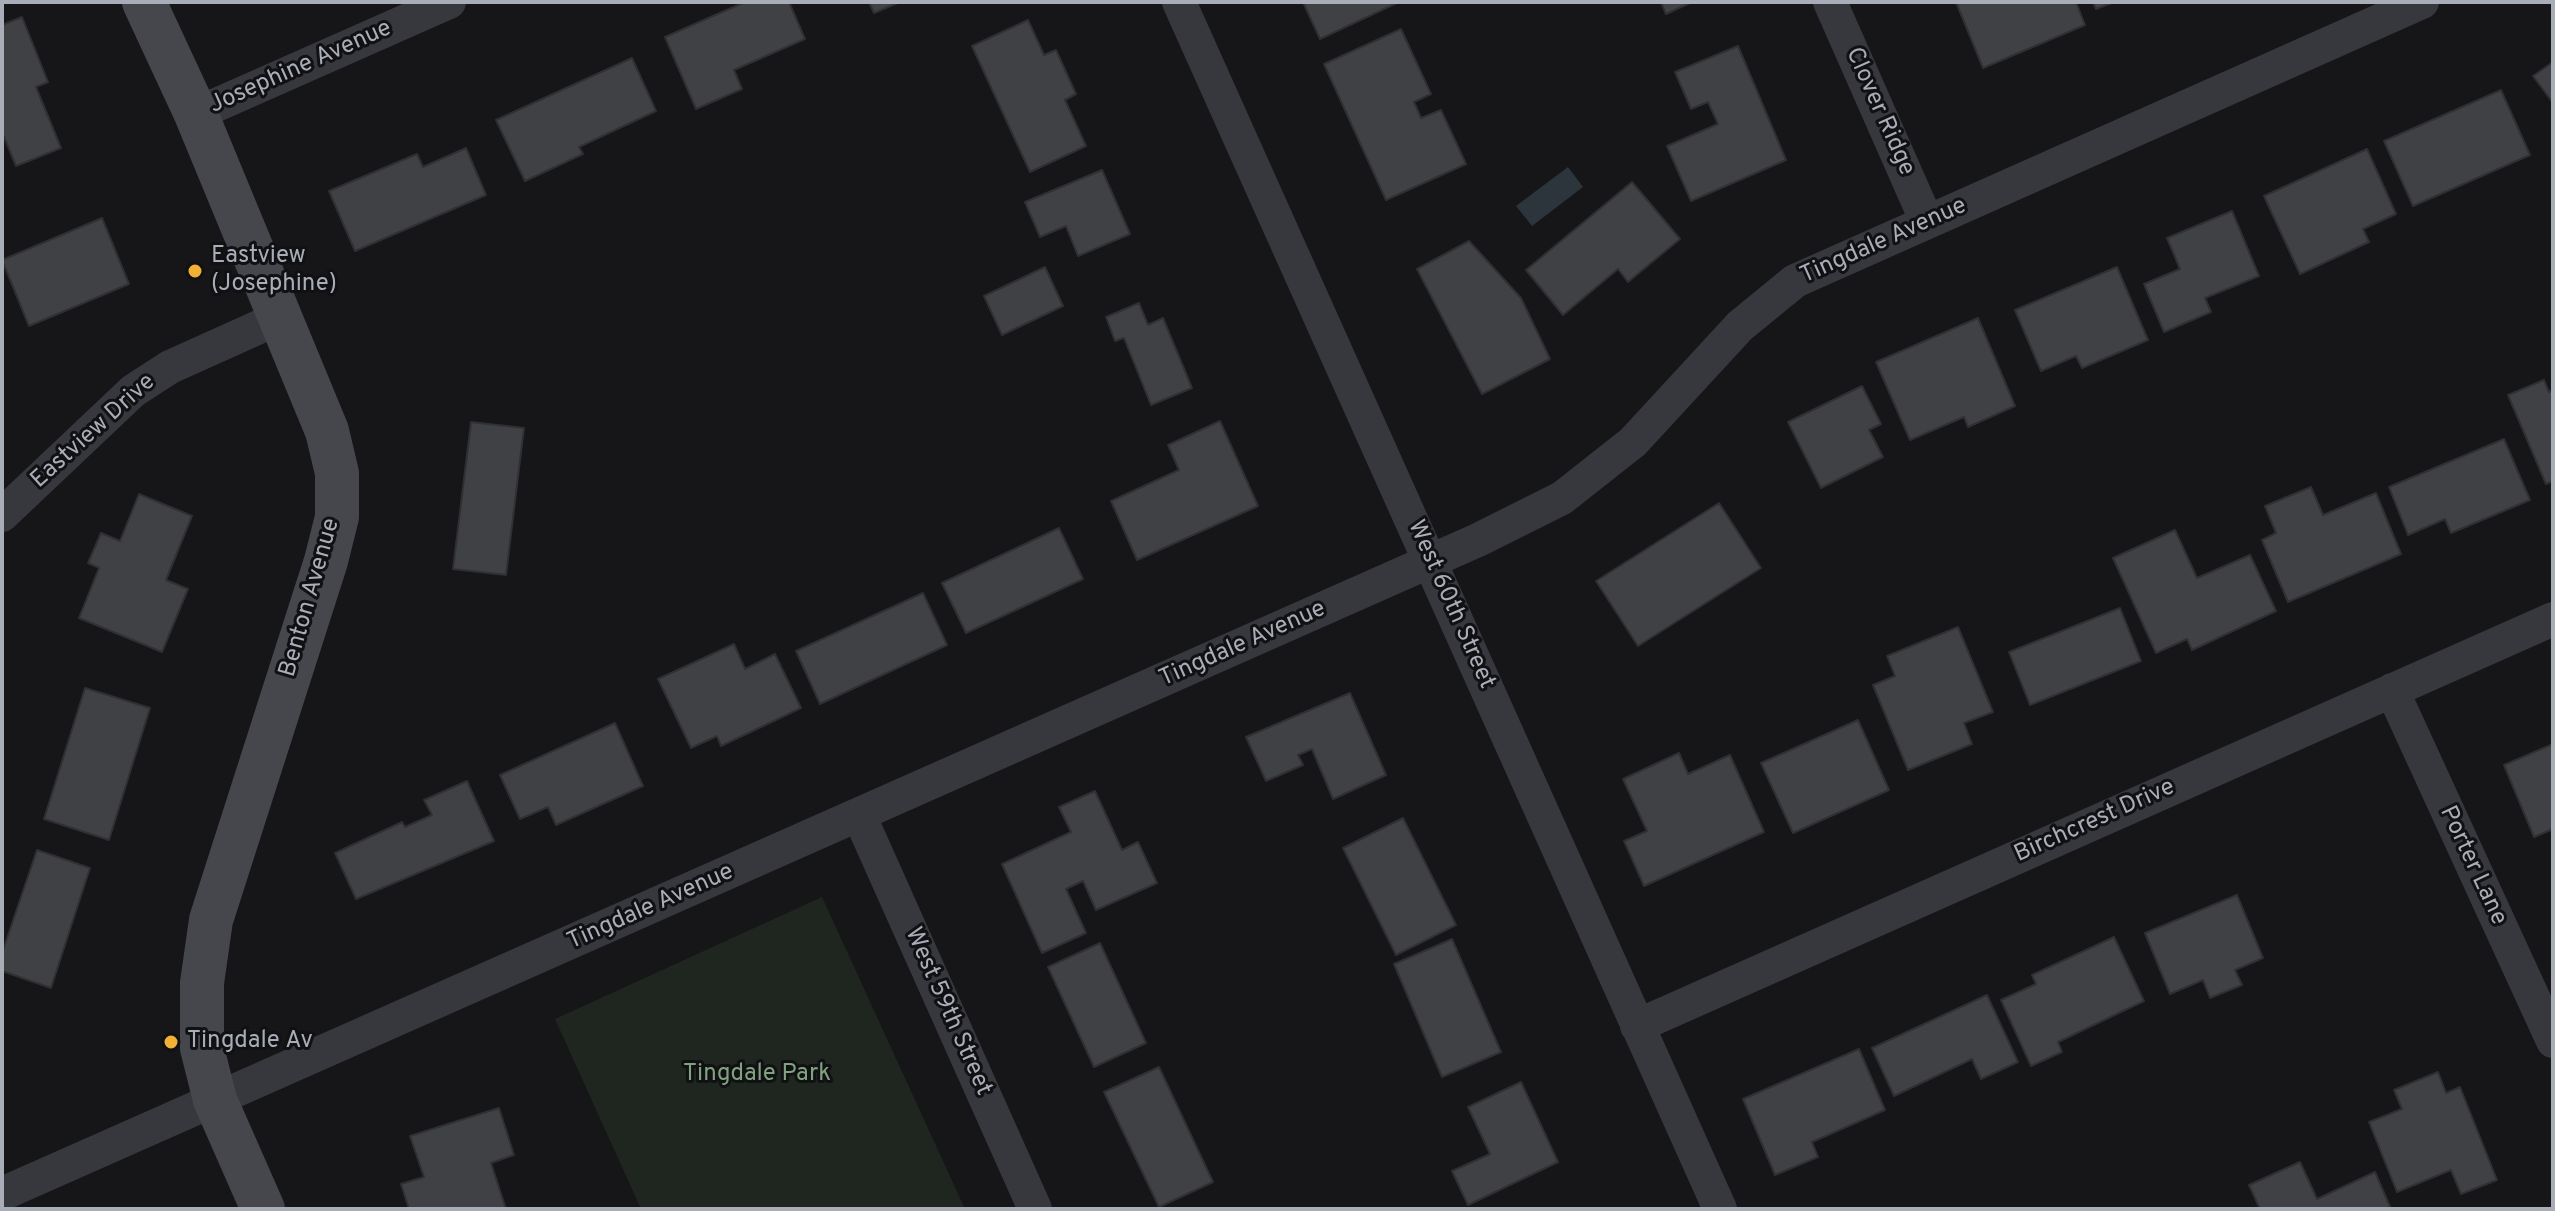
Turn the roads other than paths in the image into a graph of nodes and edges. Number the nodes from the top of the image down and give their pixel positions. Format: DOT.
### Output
graph roads {
  1 [pos="144,2"];
  2 [pos="449,2"];
  3 [pos="1179,2"];
  4 [pos="1830,2"];
  5 [pos="2422,2"];
  6 [pos="196,114"];
  7 [pos="1927,222"];
  8 [pos="279,318"];
  9 [pos="2,515"];
  10 [pos="1430,561"];
  11 [pos="2553,619"];
  12 [pos="2392,690"];
  13 [pos="859,815"];
  14 [pos="1637,1026"];
  15 [pos="2553,1041"];
  16 [pos="215,1100"];
  17 [pos="2,1194"];
  18 [pos="263,1209"];
  19 [pos="1035,1209"];
  20 [pos="1720,1209"];
  1 -- 6 [label="street, Benton Avenue"];
  2 -- 6 [label="street, Josephine Avenue"];
  3 -- 10 [label="street, West 60th Street"];
  4 -- 7 [label="street, Clover Ridge"];
  5 -- 7 [label="street, Tingdale Avenue"];
  6 -- 8 [label="street, Benton Avenue"];
  7 -- 10 [label="street, Tingdale Avenue"];
  8 -- 9 [label="street, Eastview Drive"];
  8 -- 16 [label="street, Benton Avenue"];
  10 -- 13 [label="street, Tingdale Avenue"];
  10 -- 14 [label="street, West 60th Street"];
  11 -- 12 [label="street, Birchcrest Drive"];
  12 -- 14 [label="street, Birchcrest Drive"];
  12 -- 15 [label="street, Porter Lane"];
  13 -- 16 [label="street, Tingdale Avenue"];
  13 -- 19 [label="street, West 59th Street"];
  14 -- 20 [label="street, West 60th Street"];
  16 -- 17 [label="street, Tingdale Avenue"];
  16 -- 18 [label="street, Benton Avenue"];
}
